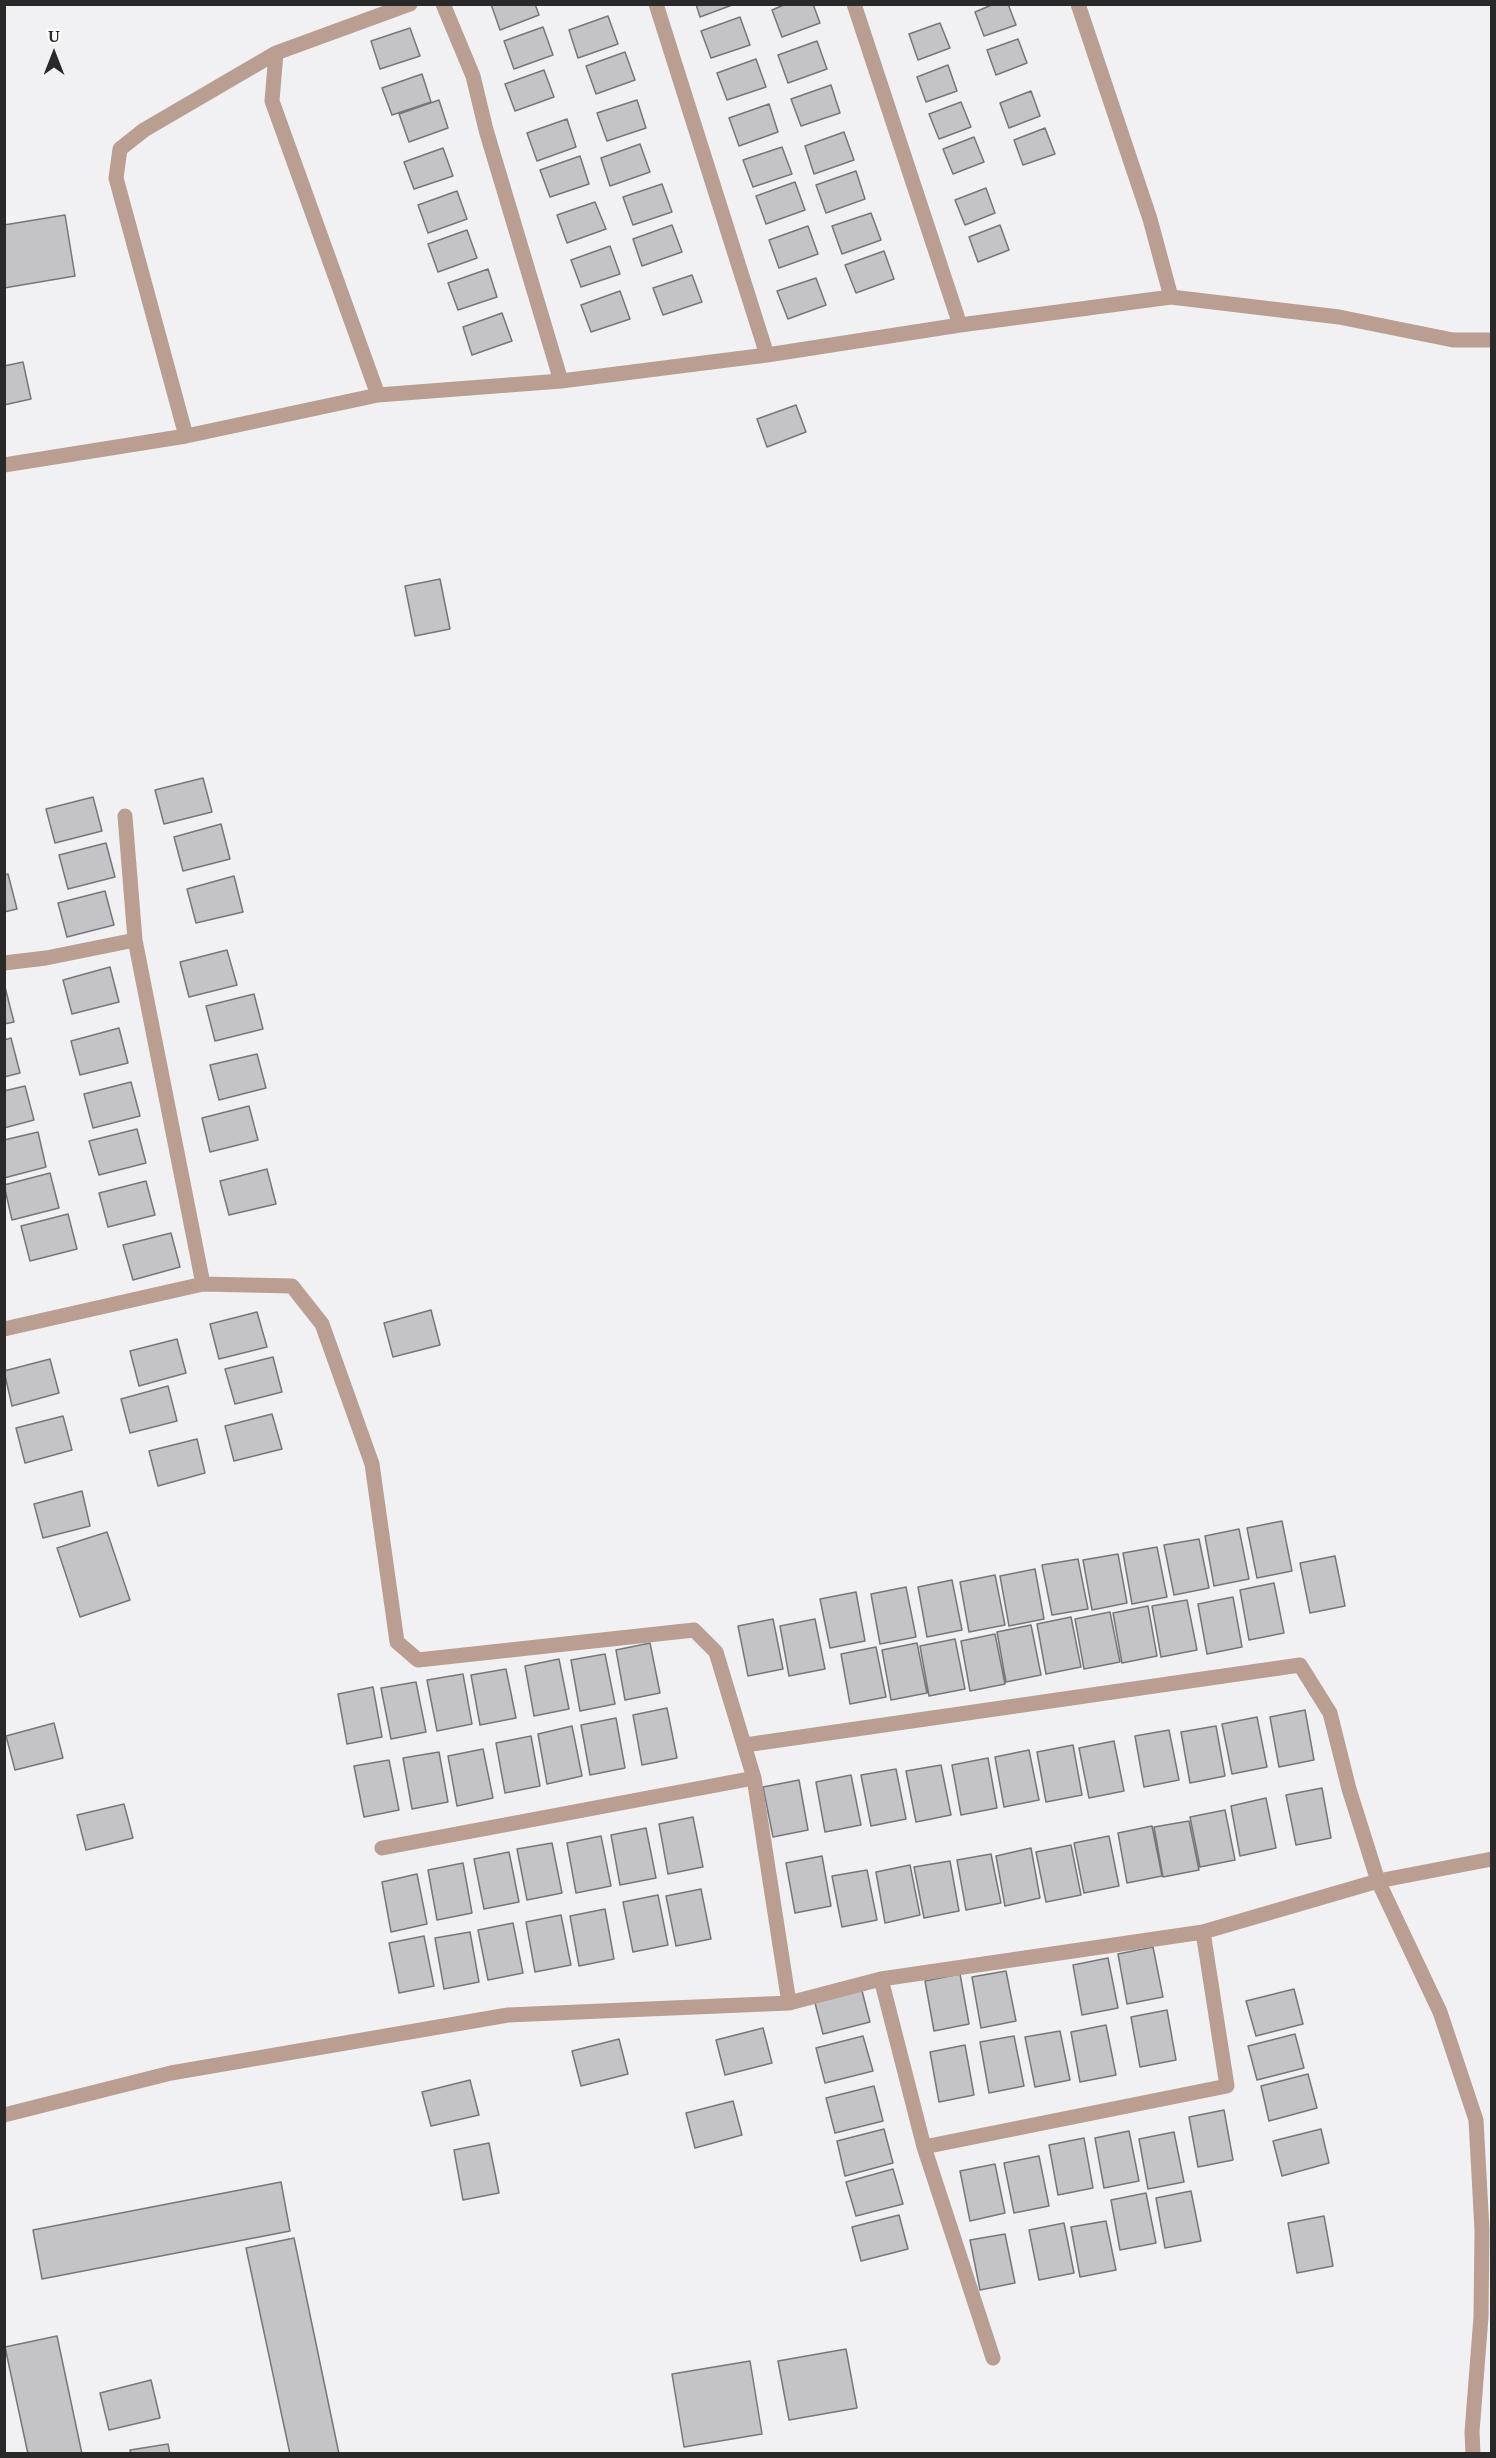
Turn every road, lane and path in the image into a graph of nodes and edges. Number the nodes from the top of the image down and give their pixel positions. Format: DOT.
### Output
graph roads {
  1 [pos="410,4"];
  2 [pos="443,4"];
  3 [pos="656,4"];
  4 [pos="854,4"];
  5 [pos="1078,4"];
  6 [pos="276,53"];
  7 [pos="1171,297"];
  8 [pos="960,324"];
  9 [pos="1491,340"];
  10 [pos="767,355"];
  11 [pos="561,381"];
  12 [pos="378,395"];
  13 [pos="186,436"];
  14 [pos="4,465"];
  15 [pos="125,816"];
  16 [pos="135,940"];
  17 [pos="4,963"];
  18 [pos="203,1284"];
  19 [pos="4,1329"];
  20 [pos="745,1745"];
  21 [pos="754,1778"];
  22 [pos="382,1848"];
  23 [pos="1491,1859"];
  24 [pos="1378,1881"];
  25 [pos="1203,1932"];
  26 [pos="881,1979"];
  27 [pos="789,2003"];
  28 [pos="4,2115"];
  29 [pos="924,2146"];
  30 [pos="993,2358"];
  31 [pos="1473,2454"];
  1 -- 6 [label="street"];
  2 -- 11 [label="street"];
  3 -- 10 [label="street"];
  4 -- 8 [label="street"];
  5 -- 7 [label="street"];
  6 -- 12 [label="street"];
  6 -- 13 [label="street"];
  7 -- 8 [label="street"];
  7 -- 9 [label="street"];
  8 -- 10 [label="street"];
  10 -- 11 [label="street"];
  11 -- 12 [label="street"];
  12 -- 13 [label="street"];
  13 -- 14 [label="street"];
  15 -- 16 [label="street"];
  16 -- 17 [label="street"];
  16 -- 18 [label="street"];
  18 -- 19 [label="street"];
  18 -- 20 [label="street"];
  20 -- 21 [label="street"];
  20 -- 24 [label="street"];
  21 -- 22 [label="street"];
  21 -- 27 [label="street"];
  23 -- 24 [label="street"];
  24 -- 25 [label="street"];
  24 -- 31 [label="street"];
  25 -- 26 [label="street"];
  25 -- 29 [label="street"];
  26 -- 27 [label="street"];
  26 -- 29 [label="street"];
  27 -- 28 [label="street"];
  29 -- 30 [label="street"];
}
